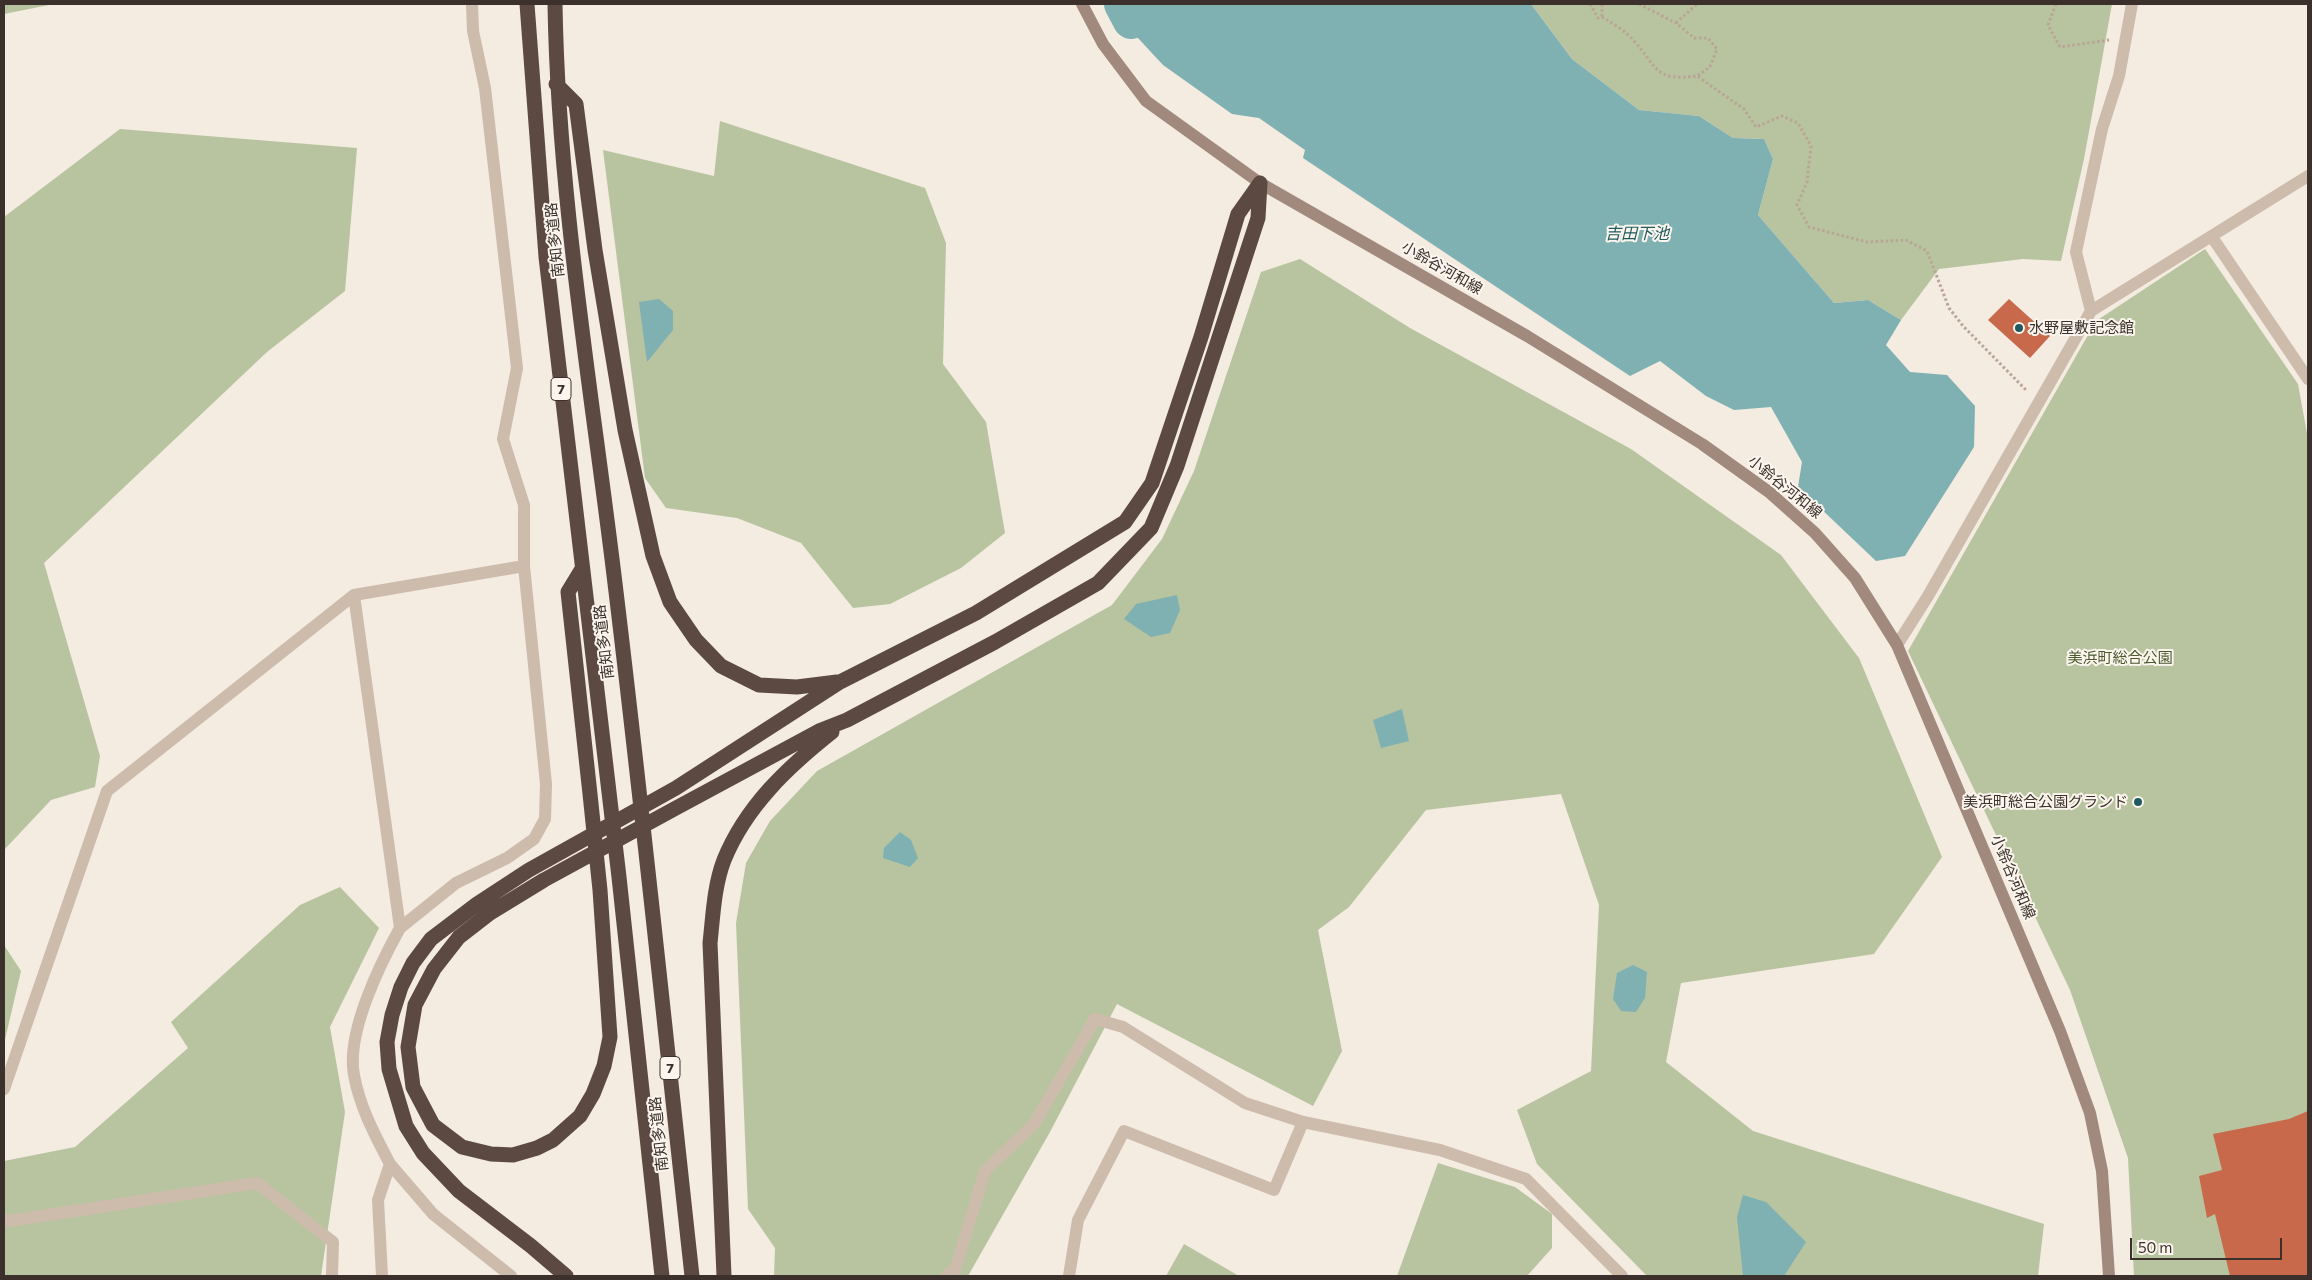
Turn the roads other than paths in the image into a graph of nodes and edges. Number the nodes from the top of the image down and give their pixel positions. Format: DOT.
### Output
graph roads {
  1 [pos="472,4"];
  2 [pos="527,4"];
  3 [pos="555,4"];
  4 [pos="1082,4"];
  5 [pos="2132,4"];
  6 [pos="556,84"];
  7 [pos="2308,176"];
  8 [pos="1260,183"];
  9 [pos="2212,237"];
  10 [pos="2091,311"];
  11 [pos="2308,379"];
  12 [pos="524,566"];
  13 [pos="582,569"];
  14 [pos="354,595"];
  15 [pos="1897,645"];
  16 [pos="840,682"];
  17 [pos="847,720"];
  18 [pos="400,928"];
  19 [pos="4,1089"];
  20 [pos="1303,1122"];
  21 [pos="390,1164"];
  22 [pos="4,1220"];
  23 [pos="332,1276"];
  24 [pos="382,1276"];
  25 [pos="510,1276"];
  26 [pos="566,1276"];
  27 [pos="662,1276"];
  28 [pos="692,1276"];
  29 [pos="724,1276"];
  30 [pos="946,1276"];
  31 [pos="1069,1276"];
  32 [pos="1622,1276"];
  33 [pos="2109,1276"];
  1 -- 12 [label="street"];
  2 -- 13 [label="highway, 南知多道路 / 7"];
  3 -- 6 [label="highway, 南知多道路 / 7"];
  4 -- 8 [label="main road, 小鈴谷河和線"];
  5 -- 10 [label="street"];
  6 -- 16 [label="highway"];
  6 -- 28 [label="highway, 南知多道路 / 7"];
  7 -- 9 [label="street"];
  8 -- 15 [label="main road, 小鈴谷河和線"];
  8 -- 16 [label="highway"];
  8 -- 17 [label="highway"];
  9 -- 10 [label="street"];
  9 -- 11 [label="street"];
  10 -- 15 [label="street"];
  12 -- 14 [label="street"];
  12 -- 18 [label="street"];
  13 -- 17 [label="highway"];
  13 -- 27 [label="highway, 南知多道路 / 7"];
  14 -- 18 [label="street"];
  14 -- 19 [label="street"];
  15 -- 33 [label="main road, 小鈴谷河和線"];
  16 -- 26 [label="highway"];
  17 -- 29 [label="highway"];
  18 -- 21 [label="street"];
  20 -- 30 [label="street"];
  20 -- 31 [label="street"];
  20 -- 32 [label="street"];
  21 -- 24 [label="street"];
  21 -- 25 [label="street"];
  22 -- 23 [label="street"];
}
